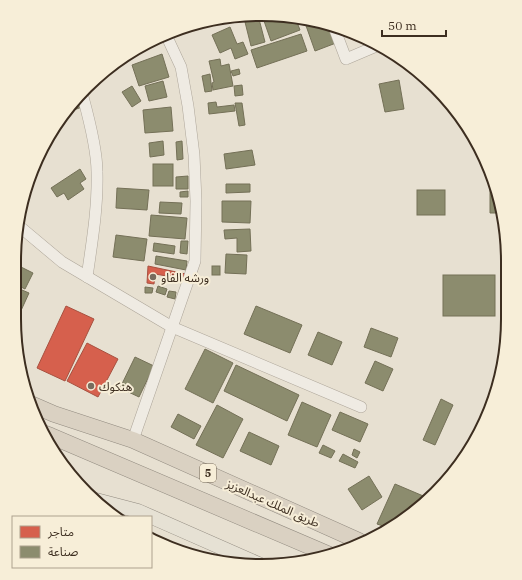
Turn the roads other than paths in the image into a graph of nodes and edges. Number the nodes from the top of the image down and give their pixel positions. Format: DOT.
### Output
graph roads {
  1 [pos="336,33"];
  2 [pos="168,39"];
  3 [pos="371,48"];
  4 [pos="84,99"];
  5 [pos="23,229"];
  6 [pos="87,277"];
  7 [pos="172,327"];
  8 [pos="38,407"];
  9 [pos="361,407"];
  10 [pos="52,436"];
  11 [pos="133,440"];
  12 [pos="108,503"];
  13 [pos="149,516"];
  14 [pos="152,517"];
  15 [pos="355,540"];
  16 [pos="321,551"];
  17 [pos="245,558"];
  1 -- 3 [label="street"];
  2 -- 7 [label="street"];
  4 -- 6 [label="street"];
  5 -- 6 [label="street"];
  6 -- 7 [label="street"];
  7 -- 9 [label="street"];
  7 -- 11 [label="street"];
  8 -- 11 [label="highway, طريق الملك عبدالعزيز / 5"];
  10 -- 16 [label="highway, طريق الملك عبدالعزيز / 5"];
  11 -- 15 [label="highway, طريق الملك عبدالعزيز / 5"];
  12 -- 13 [label="main road"];
  14 -- 17 [label="main road"];
}
